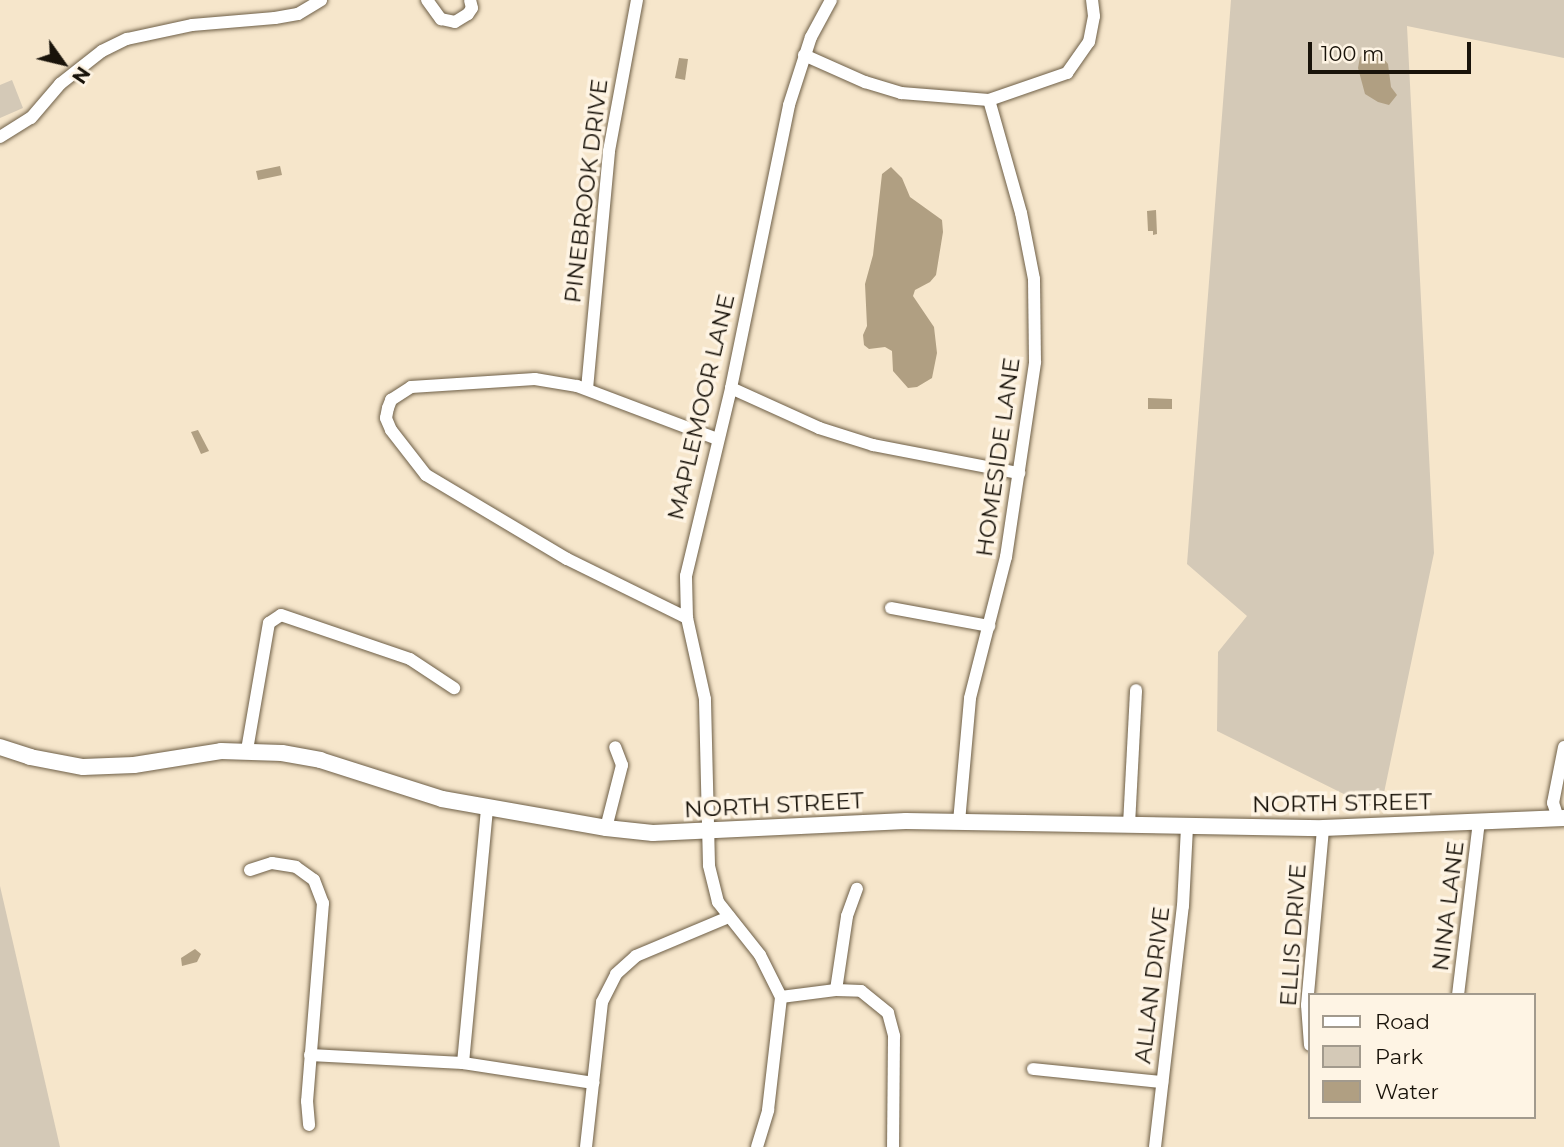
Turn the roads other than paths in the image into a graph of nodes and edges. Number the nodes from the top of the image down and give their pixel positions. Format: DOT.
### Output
graph roads {
  1 [pos="321,0"];
  2 [pos="427,0"];
  3 [pos="470,0"];
  4 [pos="637,0"];
  5 [pos="831,0"];
  6 [pos="1092,0"];
  7 [pos="804,55"];
  8 [pos="989,100"];
  9 [pos="0,137"];
  10 [pos="731,388"];
  11 [pos="587,389"];
  12 [pos="717,439"];
  13 [pos="1019,473"];
  14 [pos="891,608"];
  15 [pos="687,618"];
  16 [pos="989,626"];
  17 [pos="454,688"];
  18 [pos="1136,690"];
  19 [pos="0,747"];
  20 [pos="615,747"];
  21 [pos="1564,747"];
  22 [pos="247,750"];
  23 [pos="487,808"];
  24 [pos="1562,814"];
  25 [pos="959,822"];
  26 [pos="1479,822"];
  27 [pos="1129,825"];
  28 [pos="1187,827"];
  29 [pos="606,828"];
  30 [pos="1323,828"];
  31 [pos="707,833"];
  32 [pos="250,870"];
  33 [pos="858,889"];
  34 [pos="729,917"];
  35 [pos="836,990"];
  36 [pos="1308,993"];
  37 [pos="1458,993"];
  38 [pos="1308,994"];
  39 [pos="781,997"];
  40 [pos="1308,1018"];
  41 [pos="310,1055"];
  42 [pos="463,1063"];
  43 [pos="1033,1069"];
  44 [pos="1162,1082"];
  45 [pos="593,1083"];
  46 [pos="309,1125"];
  47 [pos="586,1147"];
  48 [pos="757,1147"];
  49 [pos="893,1147"];
  50 [pos="1155,1147"];
  1 -- 9 [label="street"];
  2 -- 3 [label="street"];
  4 -- 11 [label="street, PINEBROOK DRIVE"];
  5 -- 7 [label="street, MAPLEMOOR LANE"];
  6 -- 8 [label="street"];
  7 -- 8 [label="street"];
  7 -- 10 [label="street, MAPLEMOOR LANE"];
  8 -- 13 [label="street, HOMESIDE LANE"];
  10 -- 12 [label="street, MAPLEMOOR LANE"];
  10 -- 13 [label="street"];
  11 -- 12 [label="street"];
  11 -- 15 [label="street"];
  12 -- 15 [label="street, MAPLEMOOR LANE"];
  13 -- 16 [label="street, HOMESIDE LANE"];
  14 -- 16 [label="street"];
  15 -- 31 [label="street, MAPLEMOOR LANE"];
  16 -- 25 [label="street, HOMESIDE LANE"];
  17 -- 22 [label="street"];
  18 -- 27 [label="street"];
  19 -- 22 [label="main road, NORTH STREET"];
  20 -- 29 [label="street"];
  21 -- 24 [label="street"];
  22 -- 23 [label="main road, NORTH STREET"];
  23 -- 29 [label="main road, NORTH STREET"];
  23 -- 42 [label="street"];
  24 -- 26 [label="main road, NORTH STREET"];
  25 -- 27 [label="main road, NORTH STREET"];
  25 -- 31 [label="main road, NORTH STREET"];
  26 -- 30 [label="main road, NORTH STREET"];
  26 -- 37 [label="street, NINA LANE"];
  27 -- 28 [label="main road, NORTH STREET"];
  28 -- 30 [label="main road, NORTH STREET"];
  28 -- 44 [label="street, ALLAN DRIVE"];
  29 -- 31 [label="main road, NORTH STREET"];
  30 -- 36 [label="street, ELLIS DRIVE"];
  31 -- 34 [label="street, MAPLEMOOR LANE"];
  32 -- 41 [label="street"];
  33 -- 35 [label="street"];
  34 -- 39 [label="street, MAPLEMOOR LANE"];
  34 -- 45 [label="street"];
  35 -- 39 [label="street"];
  35 -- 49 [label="street"];
  38 -- 40 [label="street, ELLIS DRIVE"];
  39 -- 48 [label="street"];
  41 -- 42 [label="street"];
  41 -- 46 [label="street"];
  42 -- 45 [label="street"];
  43 -- 44 [label="street"];
  44 -- 50 [label="street, ALLAN DRIVE"];
  45 -- 47 [label="street"];
}
